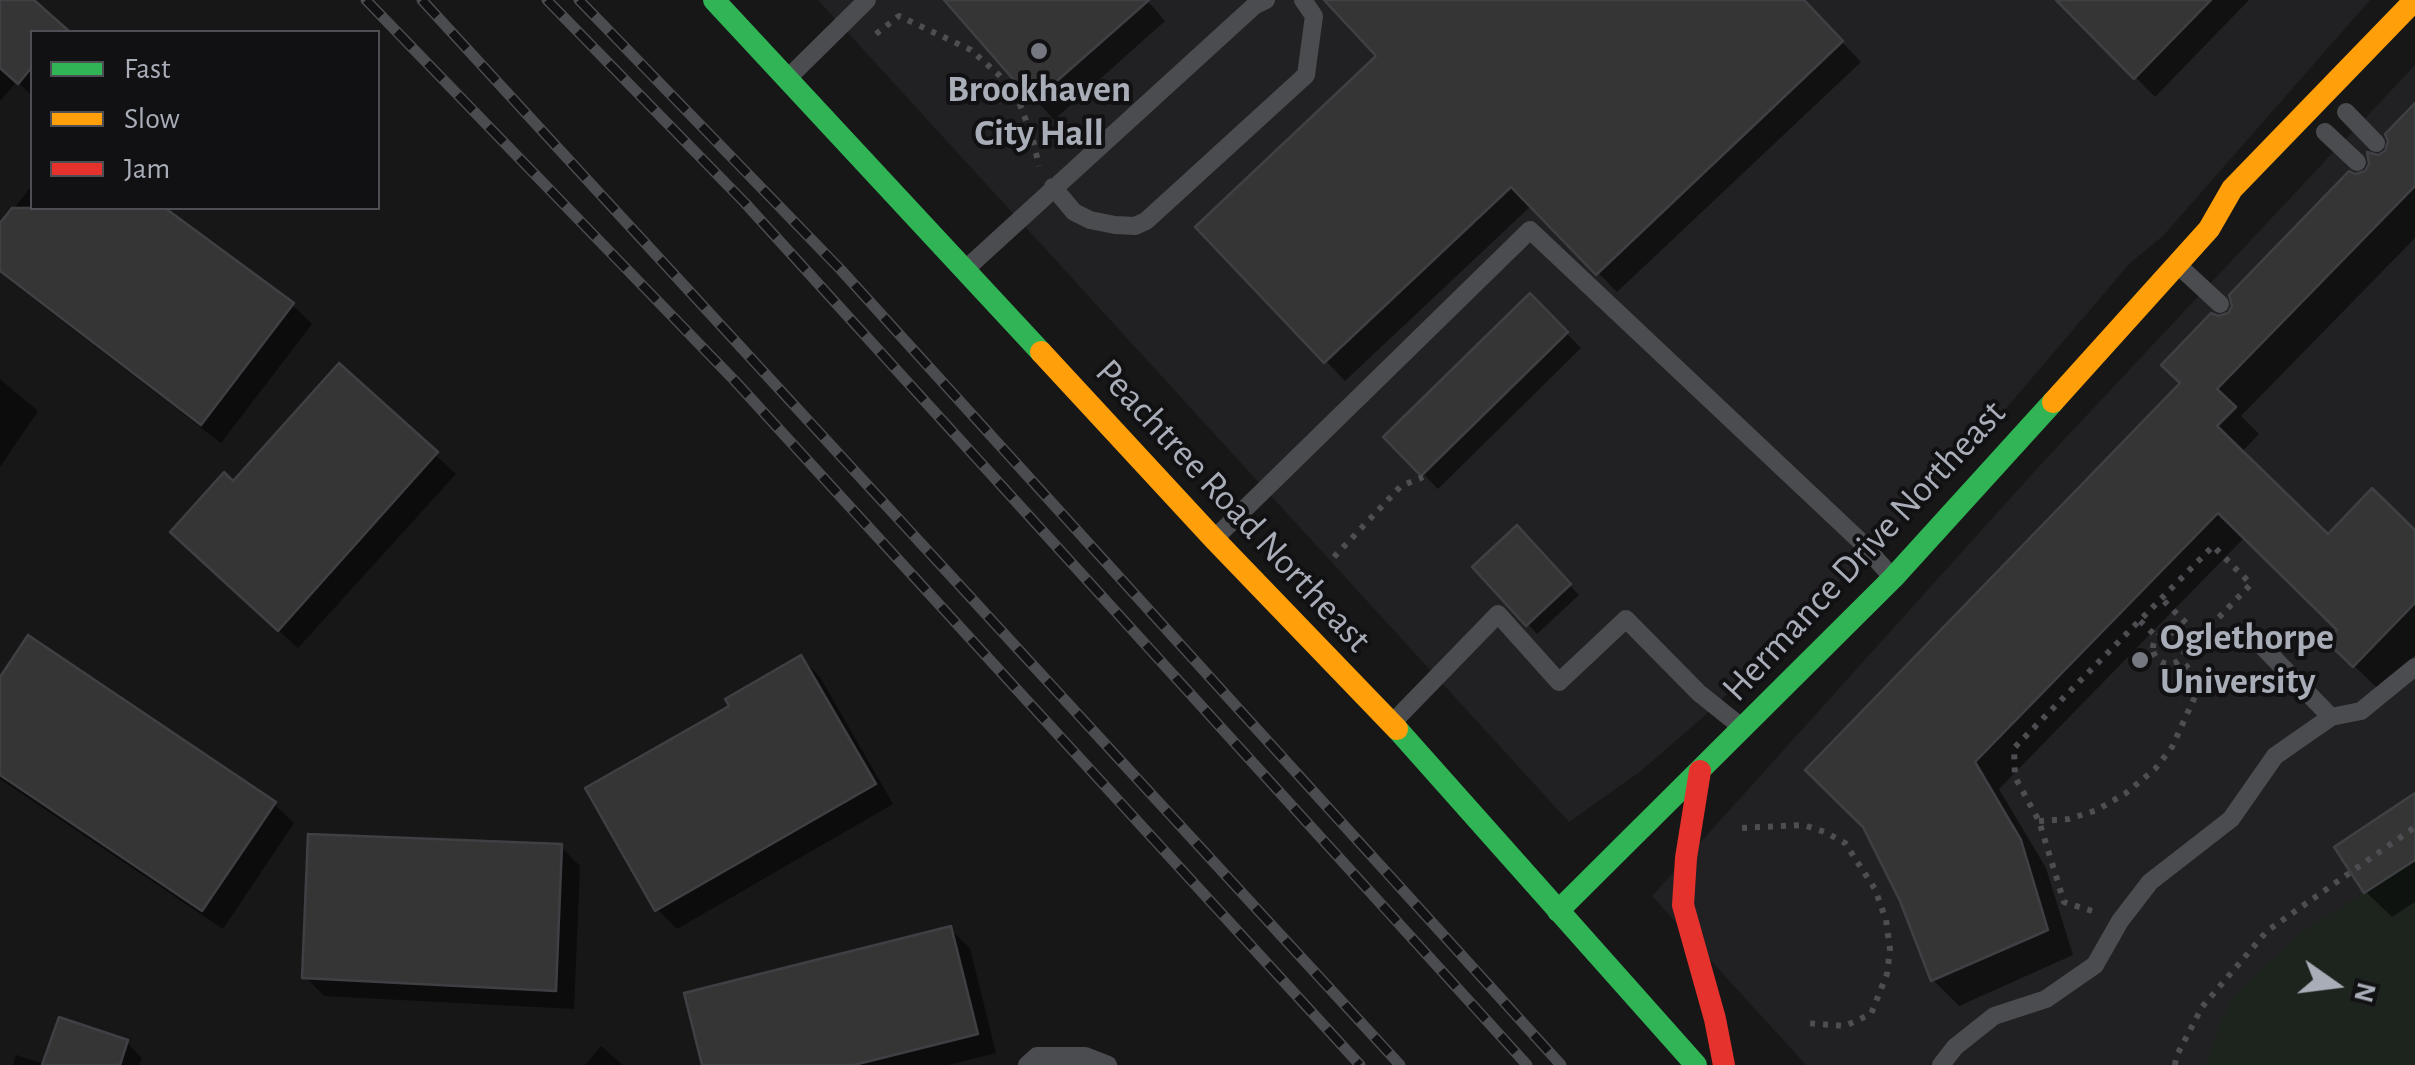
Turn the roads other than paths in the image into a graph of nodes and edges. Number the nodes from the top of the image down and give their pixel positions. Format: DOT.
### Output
graph roads {
  1 [pos="714,0"];
  2 [pos="867,0"];
  3 [pos="1303,0"];
  4 [pos="2415,0"];
  5 [pos="1260,3"];
  6 [pos="788,78"];
  7 [pos="2352,105"];
  8 [pos="2318,139"];
  9 [pos="2376,142"];
  10 [pos="2357,162"];
  11 [pos="1053,187"];
  12 [pos="2249,208"];
  13 [pos="2209,230"];
  14 [pos="2177,264"];
  15 [pos="964,271"];
  16 [pos="2220,304"];
  17 [pos="1214,539"];
  18 [pos="1893,578"];
  19 [pos="2262,646"];
  20 [pos="2415,666"];
  21 [pos="2331,717"];
  22 [pos="1392,724"];
  23 [pos="1744,729"];
  24 [pos="1700,771"];
  25 [pos="1558,911"];
  26 [pos="1027,1065"];
  27 [pos="1108,1065"];
  28 [pos="1696,1065"];
  29 [pos="1724,1065"];
  30 [pos="1940,1065"];
  1 -- 6 [label="main road, Peachtree Road Northeast"];
  2 -- 6 [label="lane"];
  3 -- 11 [label="lane"];
  4 -- 13 [label="main road, Hermance Drive Northeast"];
  5 -- 11 [label="lane"];
  6 -- 15 [label="main road, Peachtree Road Northeast"];
  7 -- 8 [label="main road"];
  7 -- 9 [label="lane"];
  8 -- 10 [label="lane"];
  11 -- 15 [label="lane"];
  12 -- 13 [label="main road, Hermance Drive Northeast"];
  13 -- 14 [label="main road, Hermance Drive Northeast"];
  14 -- 16 [label="lane"];
  14 -- 18 [label="main road, Hermance Drive Northeast"];
  15 -- 17 [label="main road, Peachtree Road Northeast"];
  17 -- 18 [label="lane"];
  17 -- 22 [label="main road, Peachtree Road Northeast"];
  18 -- 23 [label="main road, Hermance Drive Northeast"];
  19 -- 21 [label="lane"];
  20 -- 21 [label="lane"];
  21 -- 30 [label="lane"];
  22 -- 23 [label="lane"];
  22 -- 25 [label="main road, Peachtree Road Northeast"];
  23 -- 24 [label="main road, Hermance Drive Northeast"];
  24 -- 25 [label="main road, Hermance Drive Northeast"];
  24 -- 29 [label="main road"];
  25 -- 28 [label="main road, Peachtree Road Northeast"];
  26 -- 27 [label="lane"];
}
